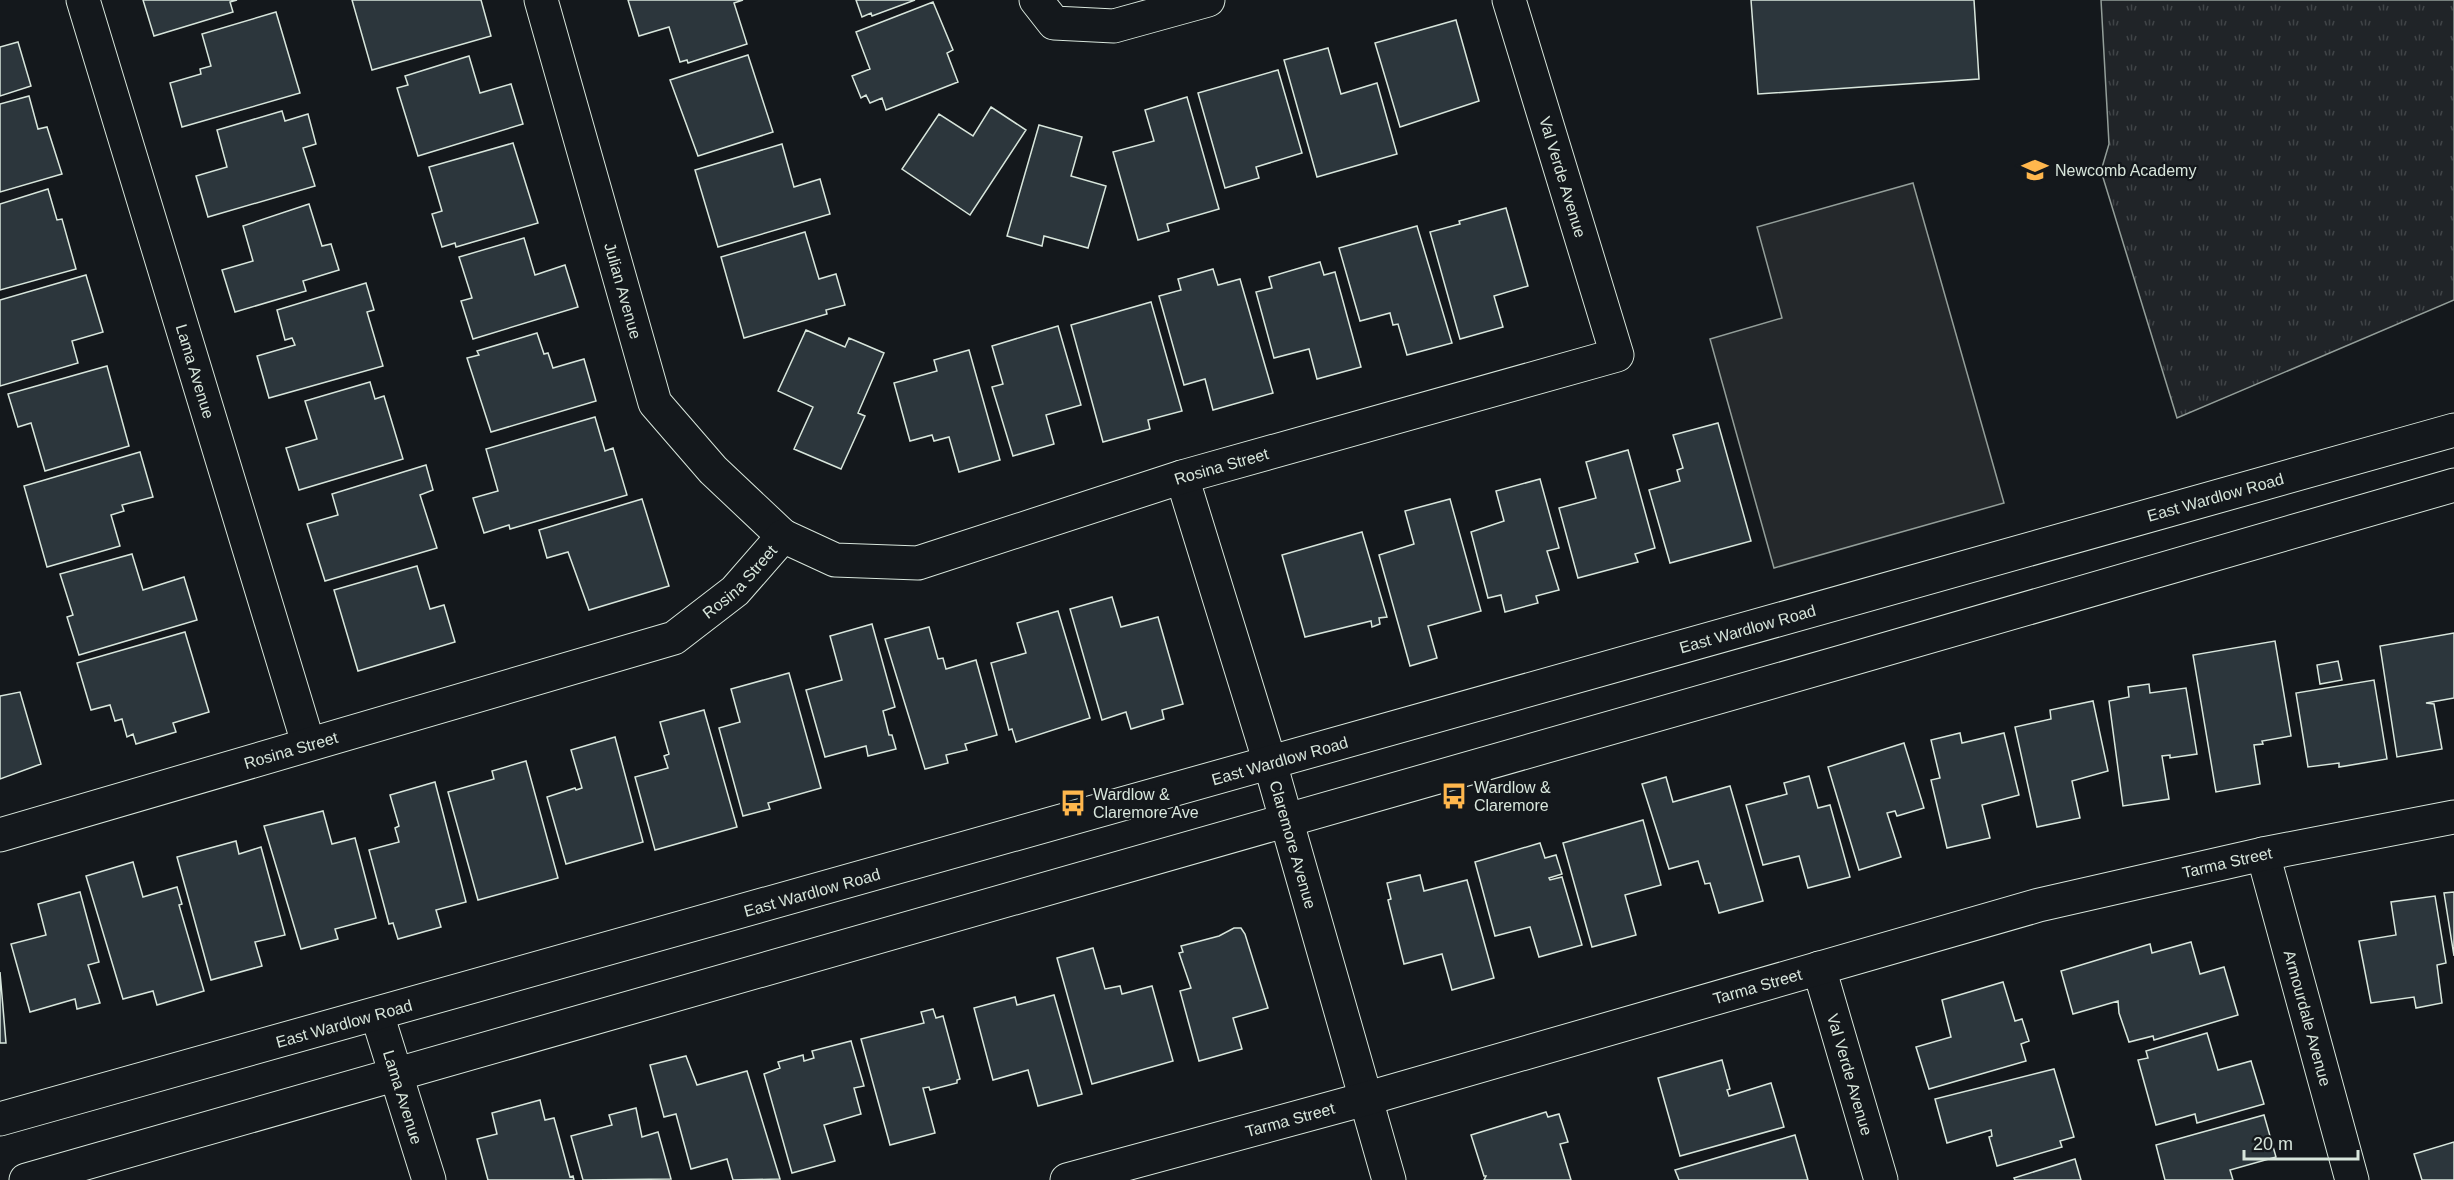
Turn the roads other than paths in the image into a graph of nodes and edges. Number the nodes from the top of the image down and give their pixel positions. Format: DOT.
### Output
graph roads {
  1 [pos="83,0"];
  2 [pos="541,0"];
  3 [pos="1208,0"];
  4 [pos="1509,0"];
  5 [pos="1045,12"];
  6 [pos="1617,355"];
  7 [pos="2454,430"];
  8 [pos="1182,477"];
  9 [pos="2454,485"];
  10 [pos="783,536"];
  11 [pos="308,743"];
  12 [pos="1270,763"];
  13 [pos="2454,818"];
  14 [pos="1287,822"];
  15 [pos="0,835"];
  16 [pos="2263,854"];
  17 [pos="1819,968"];
  18 [pos="377,1014"];
  19 [pos="395,1078"];
  20 [pos="1365,1099"];
  21 [pos="0,1119"];
  22 [pos="26,1180"];
  23 [pos="429,1180"];
  24 [pos="1067,1180"];
  25 [pos="1389,1180"];
  26 [pos="1881,1180"];
  27 [pos="2352,1180"];
  1 -- 11 [label="street, Lama Avenue"];
  2 -- 10 [label="street, Julian Avenue"];
  3 -- 5 [label="street"];
  4 -- 6 [label="street, Val Verde Avenue"];
  6 -- 8 [label="street, Rosina Street"];
  7 -- 12 [label="street, East Wardlow Road"];
  8 -- 10 [label="street, Rosina Street"];
  8 -- 12 [label="street, Claremore Avenue"];
  9 -- 14 [label="street"];
  10 -- 11 [label="street, Rosina Street"];
  11 -- 15 [label="street, Rosina Street"];
  12 -- 14 [label="street, Claremore Avenue"];
  12 -- 18 [label="street, East Wardlow Road"];
  13 -- 16 [label="street, Tarma Street"];
  14 -- 19 [label="street"];
  14 -- 20 [label="street, Claremore Avenue"];
  16 -- 17 [label="street, Tarma Street"];
  16 -- 27 [label="street, Armourdale Avenue"];
  17 -- 20 [label="street, Tarma Street"];
  17 -- 26 [label="street, Val Verde Avenue"];
  18 -- 19 [label="street, Lama Avenue"];
  18 -- 21 [label="street, East Wardlow Road"];
  19 -- 22 [label="street"];
  19 -- 23 [label="street, Lama Avenue"];
  20 -- 24 [label="street, Tarma Street"];
  20 -- 25 [label="street, Claremore Avenue"];
}
